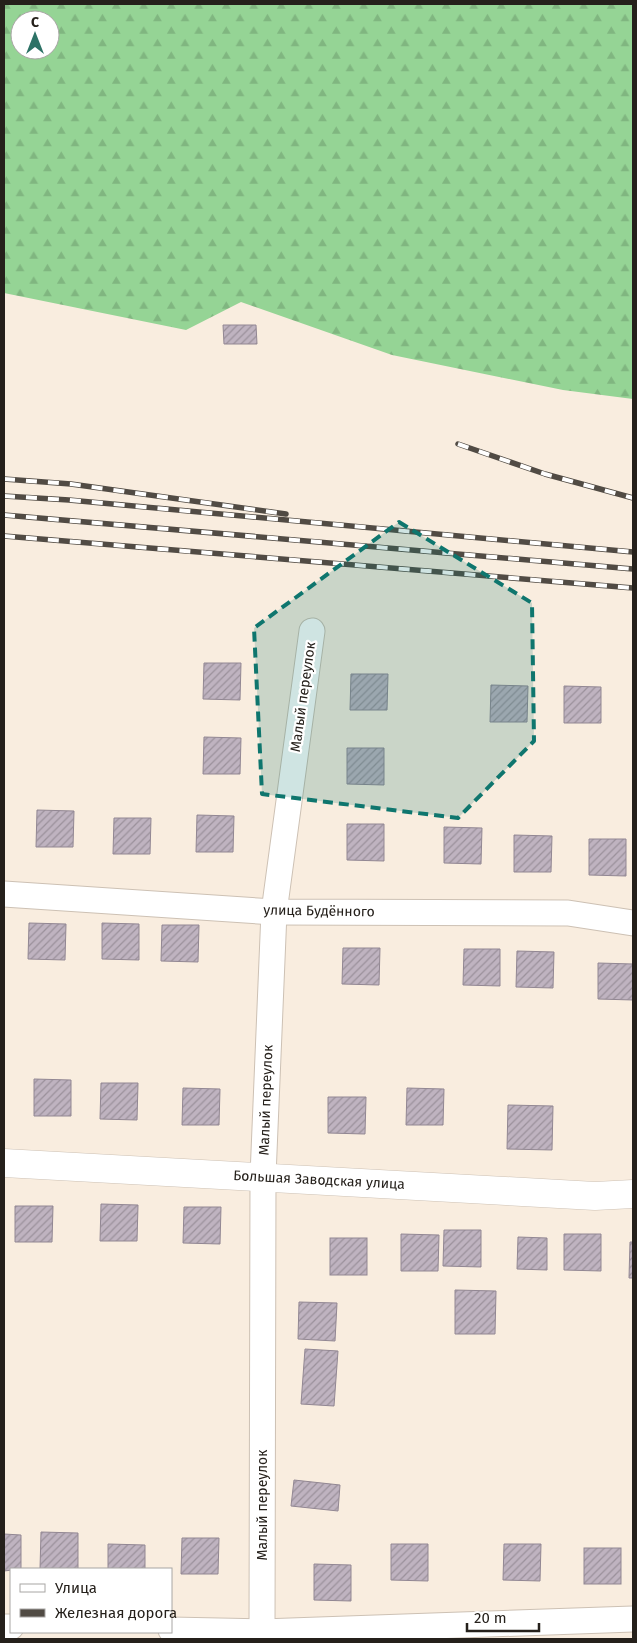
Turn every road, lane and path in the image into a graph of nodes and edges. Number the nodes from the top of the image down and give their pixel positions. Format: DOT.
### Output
graph roads {
  1 [pos="312,632"];
  2 [pos="4,894"];
  3 [pos="274,912"];
  4 [pos="633,923"];
  5 [pos="4,1163"];
  6 [pos="264,1176"];
  7 [pos="633,1194"];
  8 [pos="633,1619"];
  9 [pos="172,1630"];
  10 [pos="262,1632"];
  1 -- 3 [label="street, Малый переулок"];
  2 -- 3 [label="street, улица Будённого"];
  3 -- 4 [label="street, улица Будённого"];
  3 -- 6 [label="street, Малый переулок"];
  5 -- 6 [label="street, Большая Заводская улица"];
  6 -- 7 [label="street, Большая Заводская улица"];
  6 -- 10 [label="street, Малый переулок"];
  8 -- 10 [label="street"];
  9 -- 10 [label="street"];
}
